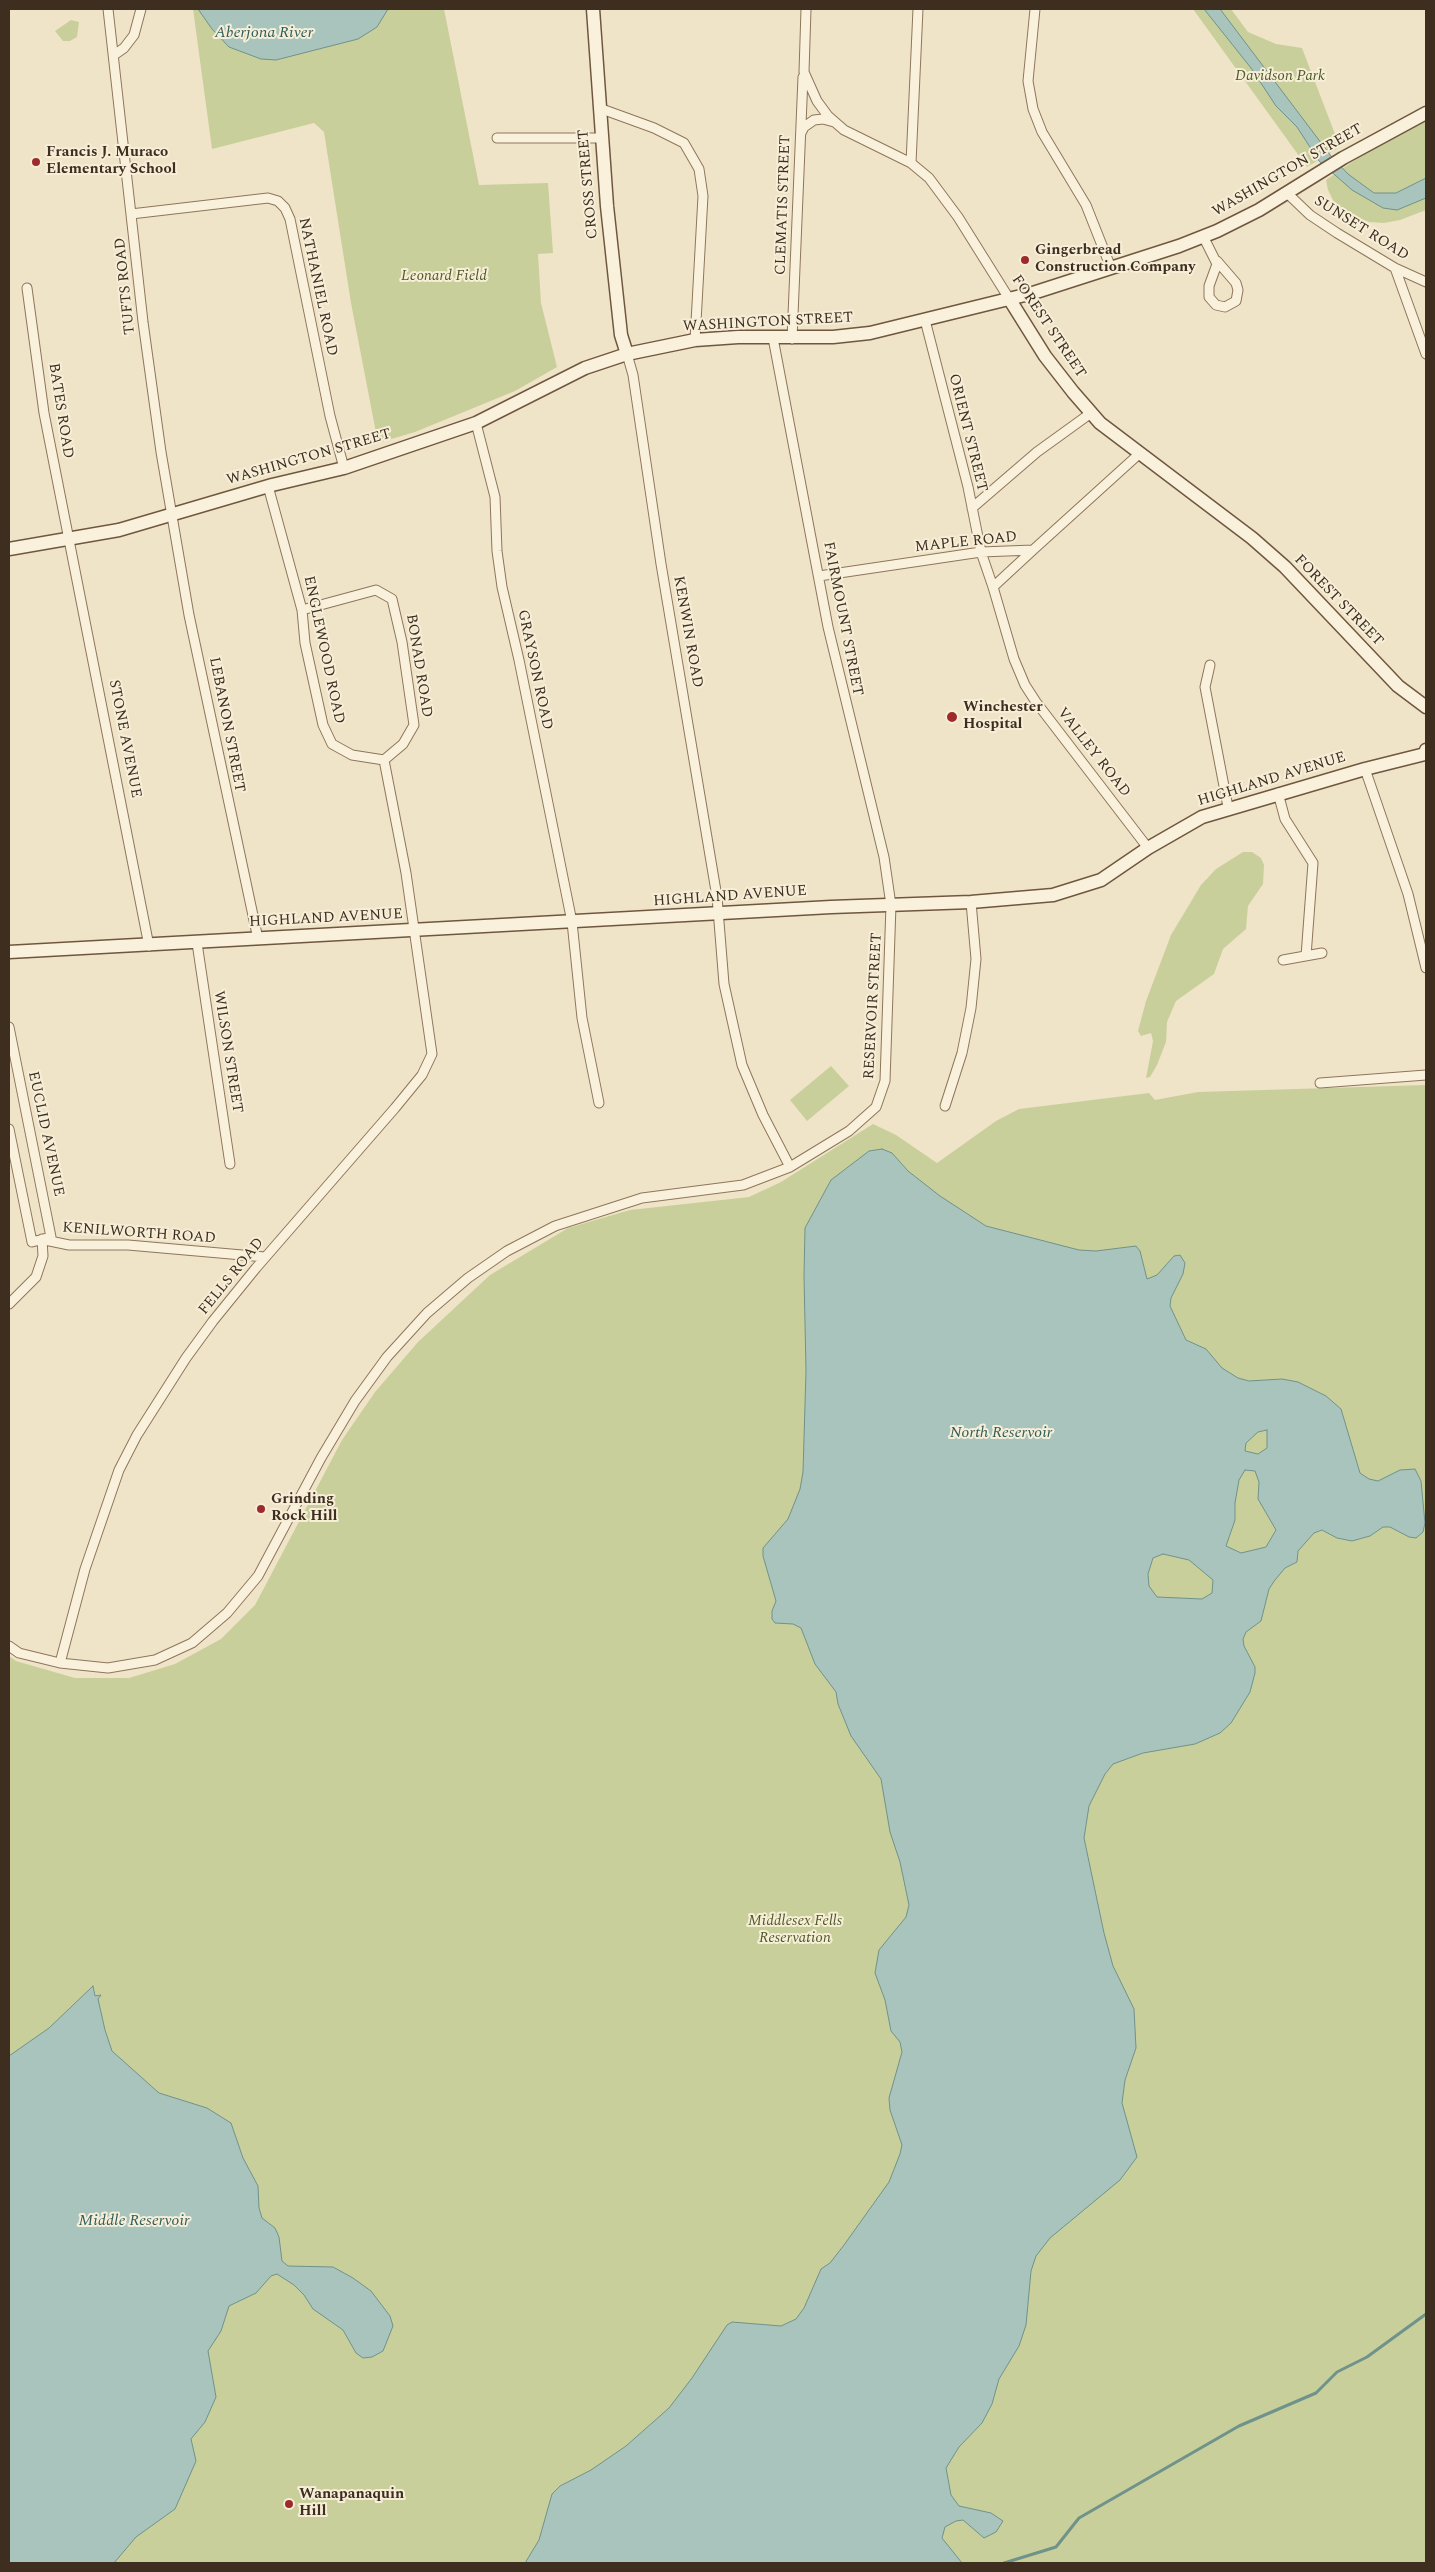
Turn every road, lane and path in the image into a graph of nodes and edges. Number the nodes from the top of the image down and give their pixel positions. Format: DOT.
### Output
graph roads {
  1 [pos="108,9"];
  2 [pos="141,9"];
  3 [pos="593,9"];
  4 [pos="806,9"];
  5 [pos="918,9"];
  6 [pos="1035,9"];
  7 [pos="114,55"];
  8 [pos="804,72"];
  9 [pos="599,108"];
  10 [pos="1426,112"];
  11 [pos="834,122"];
  12 [pos="801,133"];
  13 [pos="497,138"];
  14 [pos="601,138"];
  15 [pos="911,163"];
  16 [pos="1286,193"];
  17 [pos="132,214"];
  18 [pos="1203,236"];
  19 [pos="1217,261"];
  20 [pos="1111,268"];
  21 [pos="1395,268"];
  22 [pos="1426,282"];
  23 [pos="27,288"];
  24 [pos="1010,300"];
  25 [pos="925,320"];
  26 [pos="773,338"];
  27 [pos="792,339"];
  28 [pos="695,340"];
  29 [pos="627,354"];
  30 [pos="1426,354"];
  31 [pos="1091,413"];
  32 [pos="476,424"];
  33 [pos="1139,454"];
  34 [pos="344,468"];
  35 [pos="268,486"];
  36 [pos="972,508"];
  37 [pos="172,514"];
  38 [pos="68,539"];
  39 [pos="9,549"];
  40 [pos="1033,550"];
  41 [pos="981,552"];
  42 [pos="819,576"];
  43 [pos="993,587"];
  44 [pos="302,610"];
  45 [pos="1210,666"];
  46 [pos="1426,707"];
  47 [pos="1426,753"];
  48 [pos="384,760"];
  49 [pos="1365,769"];
  50 [pos="1278,793"];
  51 [pos="1228,807"];
  52 [pos="1148,848"];
  53 [pos="972,902"];
  54 [pos="891,905"];
  55 [pos="718,914"];
  56 [pos="572,922"];
  57 [pos="414,930"];
  58 [pos="258,939"];
  59 [pos="197,943"];
  60 [pos="149,946"];
  61 [pos="9,952"];
  62 [pos="1322,953"];
  63 [pos="1306,956"];
  64 [pos="1283,960"];
  65 [pos="1426,968"];
  66 [pos="9,1027"];
  67 [pos="1426,1076"];
  68 [pos="1320,1083"];
  69 [pos="599,1103"];
  70 [pos="945,1106"];
  71 [pos="9,1129"];
  72 [pos="230,1164"];
  73 [pos="790,1167"];
  74 [pos="42,1239"];
  75 [pos="265,1257"];
  76 [pos="9,1304"];
  77 [pos="9,1646"];
  78 [pos="60,1663"];
  1 -- 7 [label="street, TUFTS ROAD"];
  2 -- 7 [label="street"];
  3 -- 9 [label="main road, CROSS STREET"];
  4 -- 8 [label="street, FOREST STREET"];
  5 -- 15 [label="street"];
  6 -- 20 [label="street"];
  7 -- 17 [label="street, TUFTS ROAD"];
  8 -- 11 [label="street, FOREST STREET"];
  8 -- 12 [label="street, CLEMATIS STREET"];
  9 -- 14 [label="main road, CROSS STREET"];
  9 -- 28 [label="street"];
  10 -- 16 [label="main road, WASHINGTON STREET"];
  11 -- 12 [label="street"];
  11 -- 15 [label="street, FOREST STREET"];
  12 -- 27 [label="street, CLEMATIS STREET"];
  13 -- 14 [label="street"];
  14 -- 29 [label="main road, CROSS STREET"];
  15 -- 24 [label="street, FOREST STREET"];
  16 -- 18 [label="main road, WASHINGTON STREET"];
  16 -- 21 [label="street, SUNSET ROAD"];
  17 -- 34 [label="street, NATHANIEL ROAD"];
  17 -- 37 [label="street, TUFTS ROAD"];
  18 -- 19 [label="street"];
  18 -- 20 [label="main road, WASHINGTON STREET"];
  19 -- 19 [label="street"];
  20 -- 24 [label="main road, WASHINGTON STREET"];
  21 -- 22 [label="street, SUNSET ROAD"];
  21 -- 30 [label="street"];
  23 -- 38 [label="street, BATES ROAD"];
  24 -- 25 [label="main road, WASHINGTON STREET"];
  24 -- 31 [label="main road, FOREST STREET"];
  25 -- 27 [label="main road, WASHINGTON STREET"];
  25 -- 36 [label="street, ORIENT STREET"];
  26 -- 27 [label="main road, WASHINGTON STREET"];
  26 -- 28 [label="main road, WASHINGTON STREET"];
  26 -- 42 [label="street, FAIRMOUNT STREET"];
  28 -- 29 [label="main road, WASHINGTON STREET"];
  29 -- 32 [label="main road, WASHINGTON STREET"];
  29 -- 55 [label="street, KENWIN ROAD"];
  31 -- 33 [label="main road, FOREST STREET"];
  31 -- 36 [label="street"];
  32 -- 34 [label="main road, WASHINGTON STREET"];
  32 -- 56 [label="street, GRAYSON ROAD"];
  33 -- 40 [label="street, MAPLE ROAD"];
  33 -- 46 [label="main road, FOREST STREET"];
  34 -- 35 [label="main road, WASHINGTON STREET"];
  35 -- 37 [label="main road, WASHINGTON STREET"];
  35 -- 44 [label="street, ENGLEWOOD ROAD"];
  36 -- 41 [label="street, ORIENT STREET"];
  37 -- 38 [label="main road, WASHINGTON STREET"];
  37 -- 58 [label="street, LEBANON STREET"];
  38 -- 39 [label="main road, WASHINGTON STREET"];
  38 -- 60 [label="street, STONE AVENUE"];
  40 -- 41 [label="street, MAPLE ROAD"];
  40 -- 43 [label="street"];
  41 -- 42 [label="street, MAPLE ROAD"];
  41 -- 43 [label="street, VALLEY ROAD"];
  42 -- 54 [label="street, FAIRMOUNT STREET"];
  43 -- 52 [label="street, VALLEY ROAD"];
  44 -- 48 [label="street, ENGLEWOOD ROAD"];
  44 -- 48 [label="street, BONAD ROAD"];
  45 -- 51 [label="street"];
  47 -- 49 [label="main road, HIGHLAND AVENUE"];
  48 -- 57 [label="street"];
  49 -- 50 [label="main road, HIGHLAND AVENUE"];
  49 -- 65 [label="street"];
  50 -- 51 [label="main road, HIGHLAND AVENUE"];
  50 -- 63 [label="street"];
  51 -- 52 [label="main road, HIGHLAND AVENUE"];
  52 -- 53 [label="main road, HIGHLAND AVENUE"];
  53 -- 54 [label="main road, HIGHLAND AVENUE"];
  53 -- 70 [label="street"];
  54 -- 55 [label="main road, HIGHLAND AVENUE"];
  54 -- 73 [label="street, RESERVOIR STREET"];
  55 -- 56 [label="main road, HIGHLAND AVENUE"];
  55 -- 73 [label="street, KENWIN ROAD"];
  56 -- 57 [label="main road, HIGHLAND AVENUE"];
  56 -- 69 [label="street, GRAYSON ROAD"];
  57 -- 58 [label="main road, HIGHLAND AVENUE"];
  57 -- 75 [label="street, FELLS ROAD"];
  58 -- 59 [label="main road, HIGHLAND AVENUE"];
  59 -- 60 [label="main road, HIGHLAND AVENUE"];
  59 -- 72 [label="street, WILSON STREET"];
  60 -- 61 [label="main road, HIGHLAND AVENUE"];
  62 -- 63 [label="street"];
  63 -- 64 [label="street"];
  66 -- 74 [label="street, EUCLID AVENUE"];
  67 -- 68 [label="street"];
  71 -- 74 [label="street"];
  73 -- 78 [label="street"];
  74 -- 75 [label="street, KENILWORTH ROAD"];
  74 -- 76 [label="street, EUCLID AVENUE"];
  75 -- 78 [label="street, FELLS ROAD"];
  77 -- 78 [label="street"];
}
